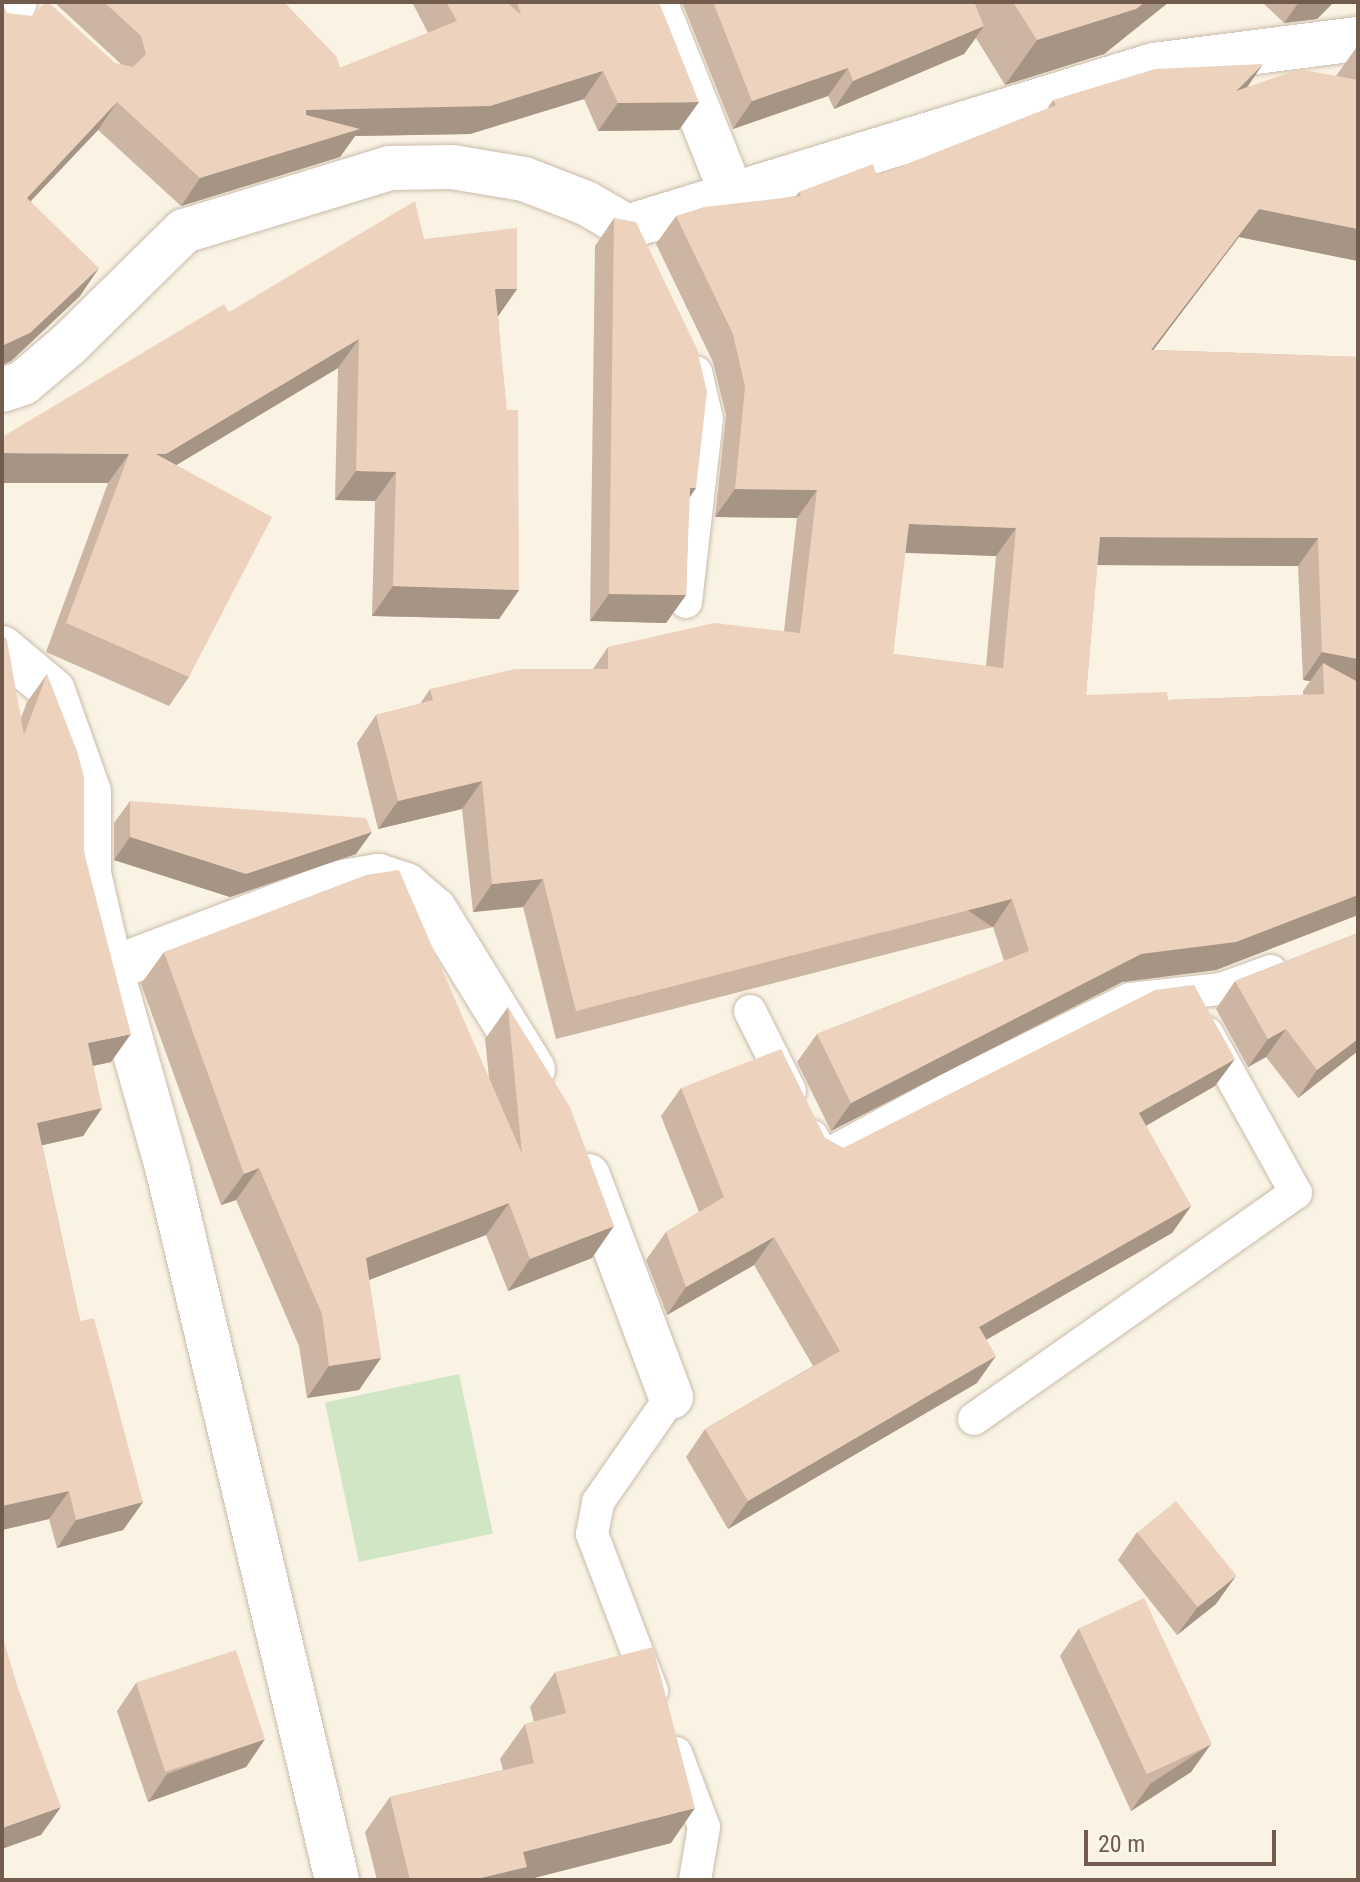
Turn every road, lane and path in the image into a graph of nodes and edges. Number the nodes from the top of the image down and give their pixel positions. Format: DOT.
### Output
graph roads {
  1 [pos="655,2"];
  2 [pos="1358,39"];
  3 [pos="733,197"];
  4 [pos="682,341"];
  5 [pos="2,390"];
  6 [pos="686,602"];
  7 [pos="2,648"];
  8 [pos="1304,958"];
  9 [pos="111,969"];
  10 [pos="1184,991"];
  11 [pos="750,1011"];
  12 [pos="553,1100"];
  13 [pos="575,1143"];
  14 [pos="671,1397"];
  15 [pos="974,1419"];
  16 [pos="337,1880"];
  17 [pos="695,1880"];
  1 -- 3 [label="street"];
  2 -- 3 [label="street"];
  3 -- 5 [label="street"];
  4 -- 6 [label="lane"];
  7 -- 9 [label="street"];
  8 -- 10 [label="lane"];
  9 -- 12 [label="street"];
  9 -- 16 [label="street"];
  10 -- 11 [label="lane"];
  10 -- 15 [label="lane"];
  13 -- 14 [label="street"];
  14 -- 17 [label="lane"];
}
